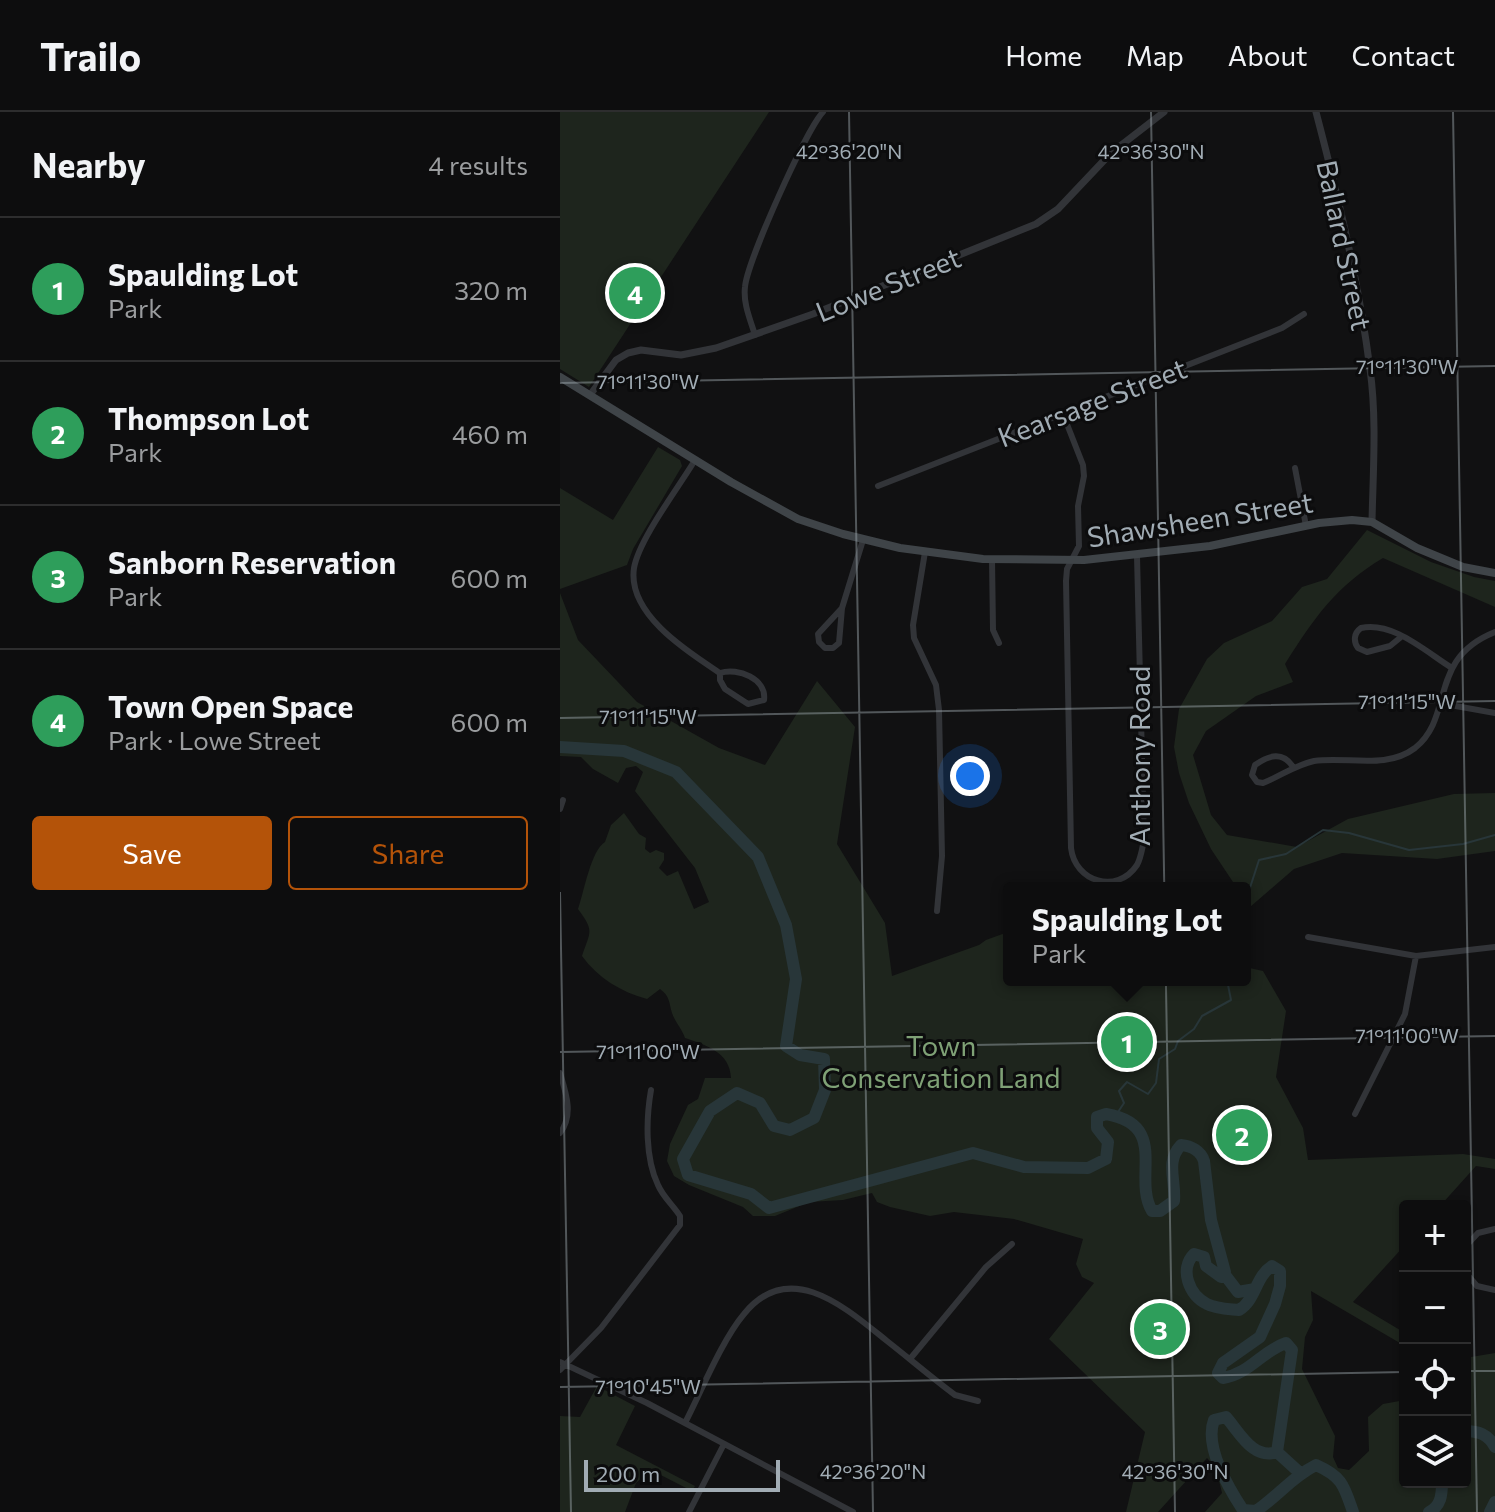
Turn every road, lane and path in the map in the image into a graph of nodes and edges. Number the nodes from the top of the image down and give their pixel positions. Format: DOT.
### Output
graph roads {
  1 [pos="823,112"];
  2 [pos="1164,112"];
  3 [pos="1316,112"];
  4 [pos="1304,314"];
  5 [pos="755,335"];
  6 [pos="560,377"];
  7 [pos="590,395"];
  8 [pos="1063,414"];
  9 [pos="695,460"];
  10 [pos="1295,468"];
  11 [pos="878,486"];
  12 [pos="1372,522"];
  13 [pos="1306,526"];
  14 [pos="863,540"];
  15 [pos="925,552"];
  16 [pos="1137,556"];
  17 [pos="992,559"];
  18 [pos="1071,560"];
  19 [pos="1495,573"];
  20 [pos="842,608"];
  21 [pos="1495,632"];
  22 [pos="1401,637"];
  23 [pos="999,643"];
  24 [pos="1452,668"];
  25 [pos="720,673"];
  26 [pos="1439,703"];
  27 [pos="1495,713"];
  28 [pos="1293,767"];
  29 [pos="563,800"];
  30 [pos="560,809"];
  31 [pos="937,911"];
  32 [pos="1308,937"];
  33 [pos="1495,947"];
  34 [pos="1416,956"];
  35 [pos="560,1073"];
  36 [pos="651,1090"];
  37 [pos="1355,1114"];
  38 [pos="560,1133"];
  39 [pos="1495,1229"];
  40 [pos="1471,1241"];
  41 [pos="1012,1244"];
  42 [pos="1471,1279"];
  43 [pos="1495,1290"];
  44 [pos="910,1359"];
  45 [pos="562,1365"];
  46 [pos="978,1401"];
  47 [pos="685,1423"];
  48 [pos="724,1444"];
  49 [pos="689,1512"];
  50 [pos="853,1512"];
  1 -- 5 [label="street"];
  2 -- 5 [label="street, Lowe Street"];
  3 -- 12 [label="street, Ballard Street"];
  4 -- 8 [label="street, Kearsage Street"];
  5 -- 7 [label="street, Lowe Street"];
  6 -- 7 [label="main road, Shawsheen Street"];
  7 -- 9 [label="main road, Shawsheen Street"];
  8 -- 11 [label="street, Kearsage Street"];
  8 -- 18 [label="street, Anthony Road"];
  9 -- 14 [label="main road, Shawsheen Street"];
  9 -- 25 [label="street"];
  10 -- 13 [label="street"];
  12 -- 13 [label="main road, Shawsheen Street"];
  12 -- 19 [label="main road, Shawsheen Street"];
  13 -- 16 [label="main road, Shawsheen Street"];
  14 -- 15 [label="main road, Shawsheen Street"];
  14 -- 20 [label="street"];
  15 -- 17 [label="main road, Shawsheen Street"];
  15 -- 31 [label="street"];
  16 -- 18 [label="main road, Shawsheen Street"];
  16 -- 18 [label="street, Anthony Road"];
  17 -- 18 [label="main road, Shawsheen Street"];
  17 -- 23 [label="street"];
  20 -- 20 [label="street"];
  21 -- 24 [label="street"];
  22 -- 22 [label="street"];
  22 -- 24 [label="street"];
  24 -- 26 [label="street"];
  25 -- 25 [label="street"];
  26 -- 27 [label="street"];
  26 -- 28 [label="street"];
  28 -- 28 [label="street"];
  29 -- 30 [label="street"];
  32 -- 34 [label="street"];
  33 -- 34 [label="street"];
  34 -- 37 [label="street"];
  35 -- 38 [label="street"];
  36 -- 45 [label="street"];
  39 -- 40 [label="street"];
  41 -- 44 [label="street"];
  42 -- 43 [label="street"];
  44 -- 46 [label="street"];
  44 -- 47 [label="street"];
  45 -- 47 [label="street"];
  47 -- 48 [label="street"];
  48 -- 49 [label="street"];
  48 -- 50 [label="street"];
}
